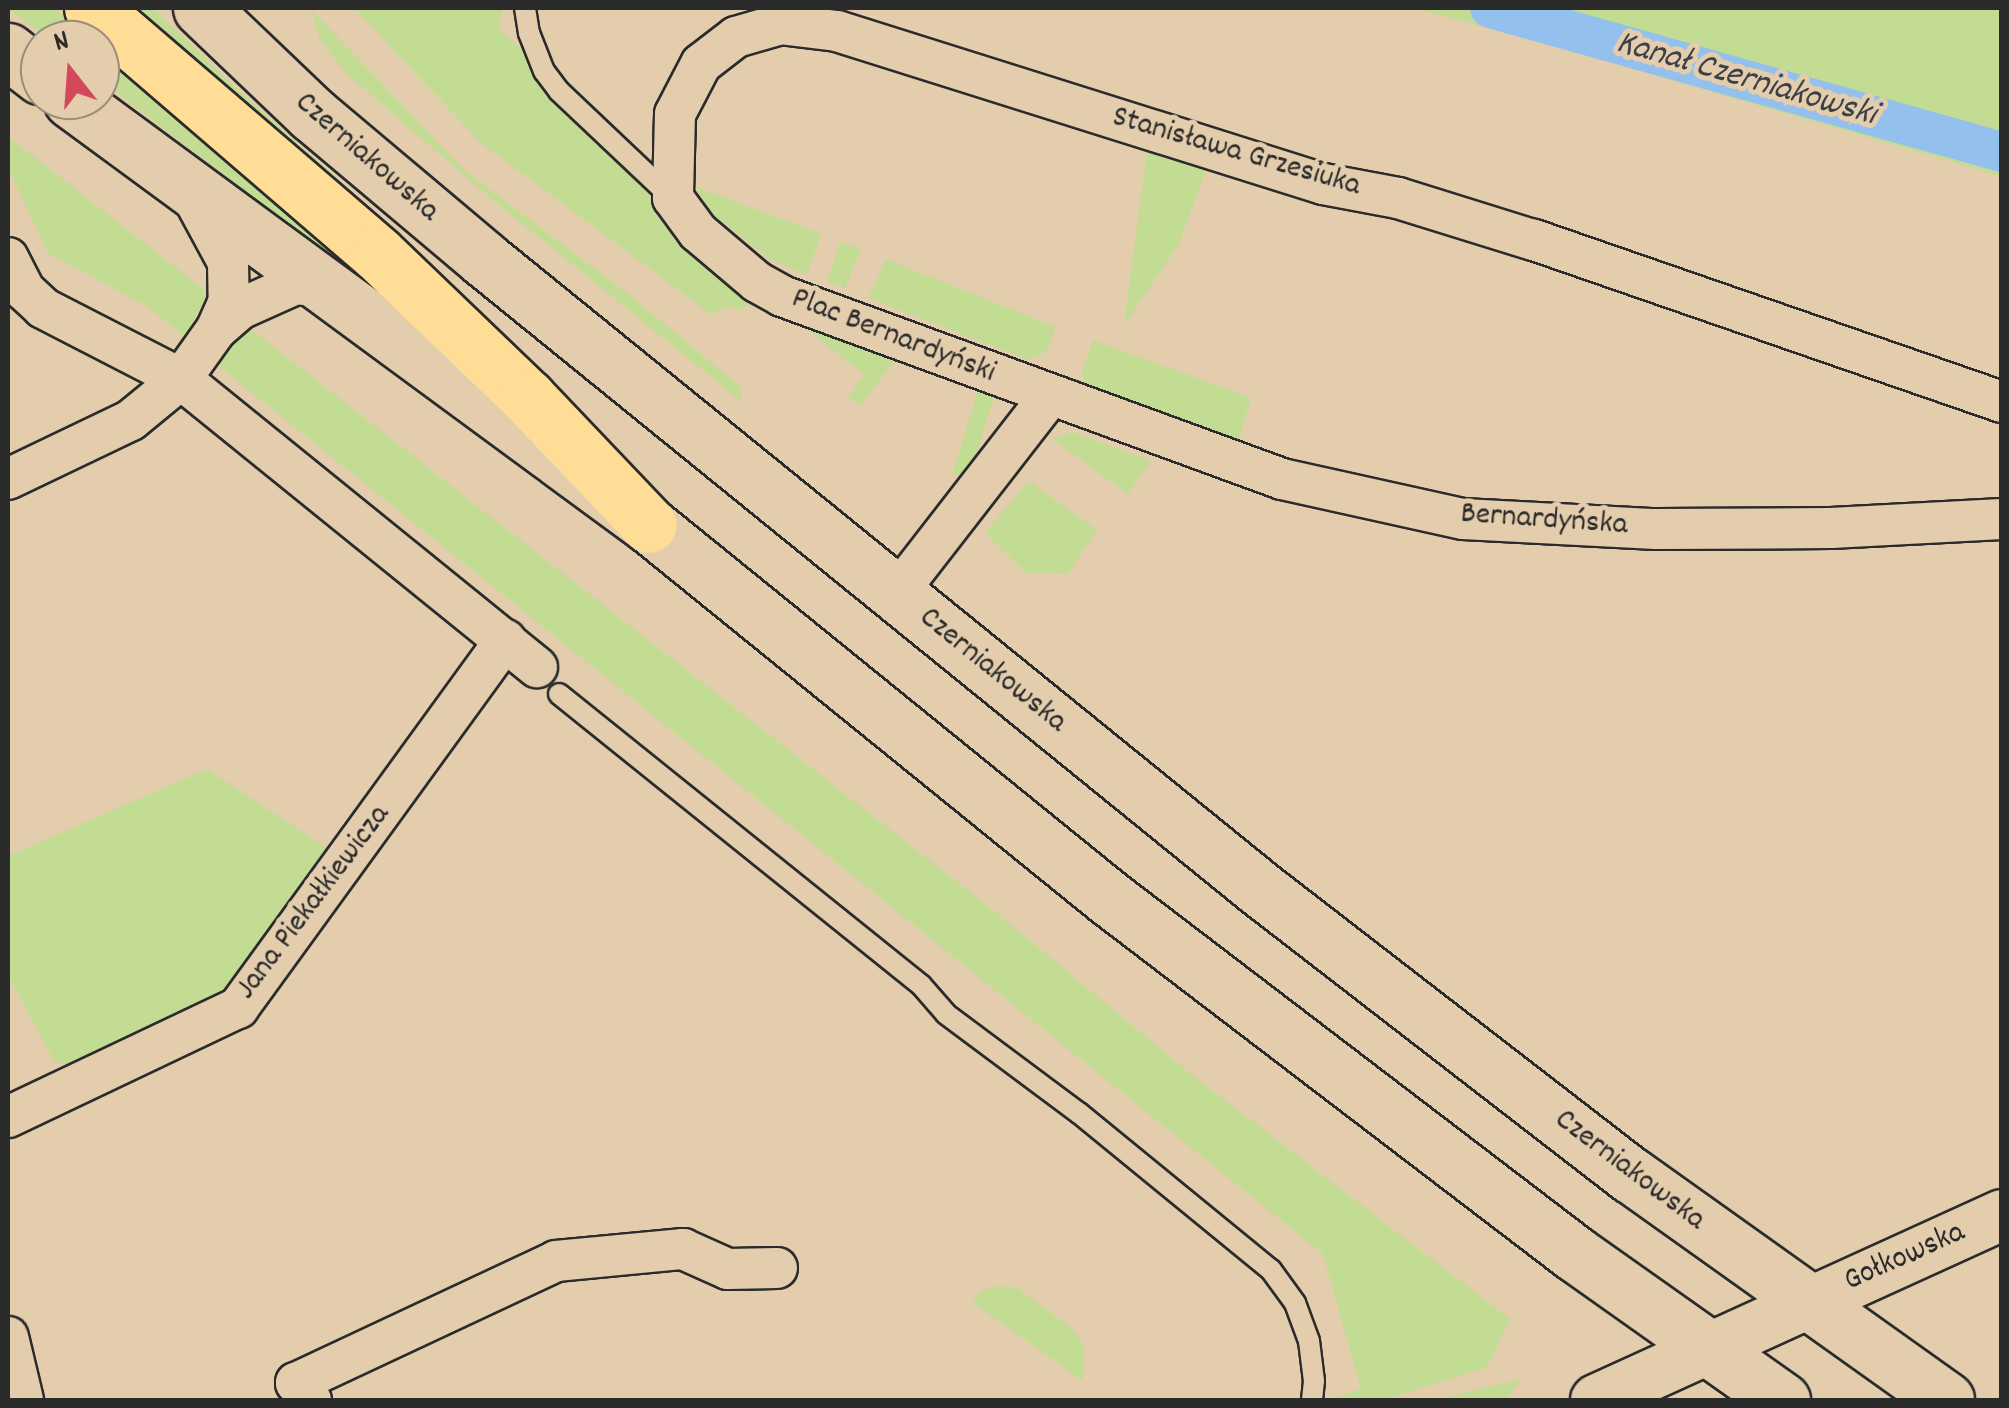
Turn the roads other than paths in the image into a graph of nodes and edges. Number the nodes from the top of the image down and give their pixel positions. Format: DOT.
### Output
graph roads {
  1 [pos="92,8"];
  2 [pos="201,8"];
  3 [pos="525,8"];
  4 [pos="97,120"];
  5 [pos="187,188"];
  6 [pos="673,198"];
  7 [pos="8,258"];
  8 [pos="327,287"];
  9 [pos="216,330"];
  10 [pos="181,379"];
  11 [pos="1050,396"];
  12 [pos="2002,402"];
  13 [pos="1101,414"];
  14 [pos="8,478"];
  15 [pos="2002,519"];
  16 [pos="649,524"];
  17 [pos="897,593"];
  18 [pos="505,640"];
  19 [pos="548,681"];
  20 [pos="8,1117"];
  21 [pos="2002,1215"];
  22 [pos="776,1268"];
  23 [pos="1810,1302"];
  24 [pos="8,1337"];
  25 [pos="1708,1349"];
  26 [pos="23,1400"];
  27 [pos="311,1400"];
  28 [pos="1312,1400"];
  29 [pos="1596,1400"];
  30 [pos="1782,1400"];
  31 [pos="1946,1400"];
  1 -- 16 [label="main road"];
  2 -- 17 [label="main road, Czerniakowska"];
  3 -- 6 [label="lane"];
  4 -- 5 [label="main road"];
  5 -- 8 [label="main road"];
  5 -- 9 [label="street"];
  6 -- 11 [label="street, Plac Bernardyński"];
  6 -- 12 [label="street, Stanisława Grzesiuka"];
  7 -- 10 [label="street"];
  8 -- 9 [label="street"];
  8 -- 16 [label="main road"];
  9 -- 10 [label="street"];
  10 -- 14 [label="street"];
  10 -- 18 [label="street"];
  11 -- 13 [label="street, Plac Bernardyński"];
  11 -- 17 [label="street"];
  13 -- 15 [label="street, Bernardyńska"];
  16 -- 25 [label="main road"];
  17 -- 23 [label="main road, Czerniakowska"];
  18 -- 19 [label="street"];
  18 -- 20 [label="street, Jana Piekałkiewicza"];
  19 -- 28 [label="lane"];
  21 -- 23 [label="street, Gołkowska"];
  22 -- 27 [label="street"];
  23 -- 25 [label="street, Gołkowska"];
  23 -- 31 [label="main road, Czerniakowska"];
  24 -- 26 [label="street"];
  25 -- 29 [label="street, Gołkowska"];
  25 -- 30 [label="main road"];
}
